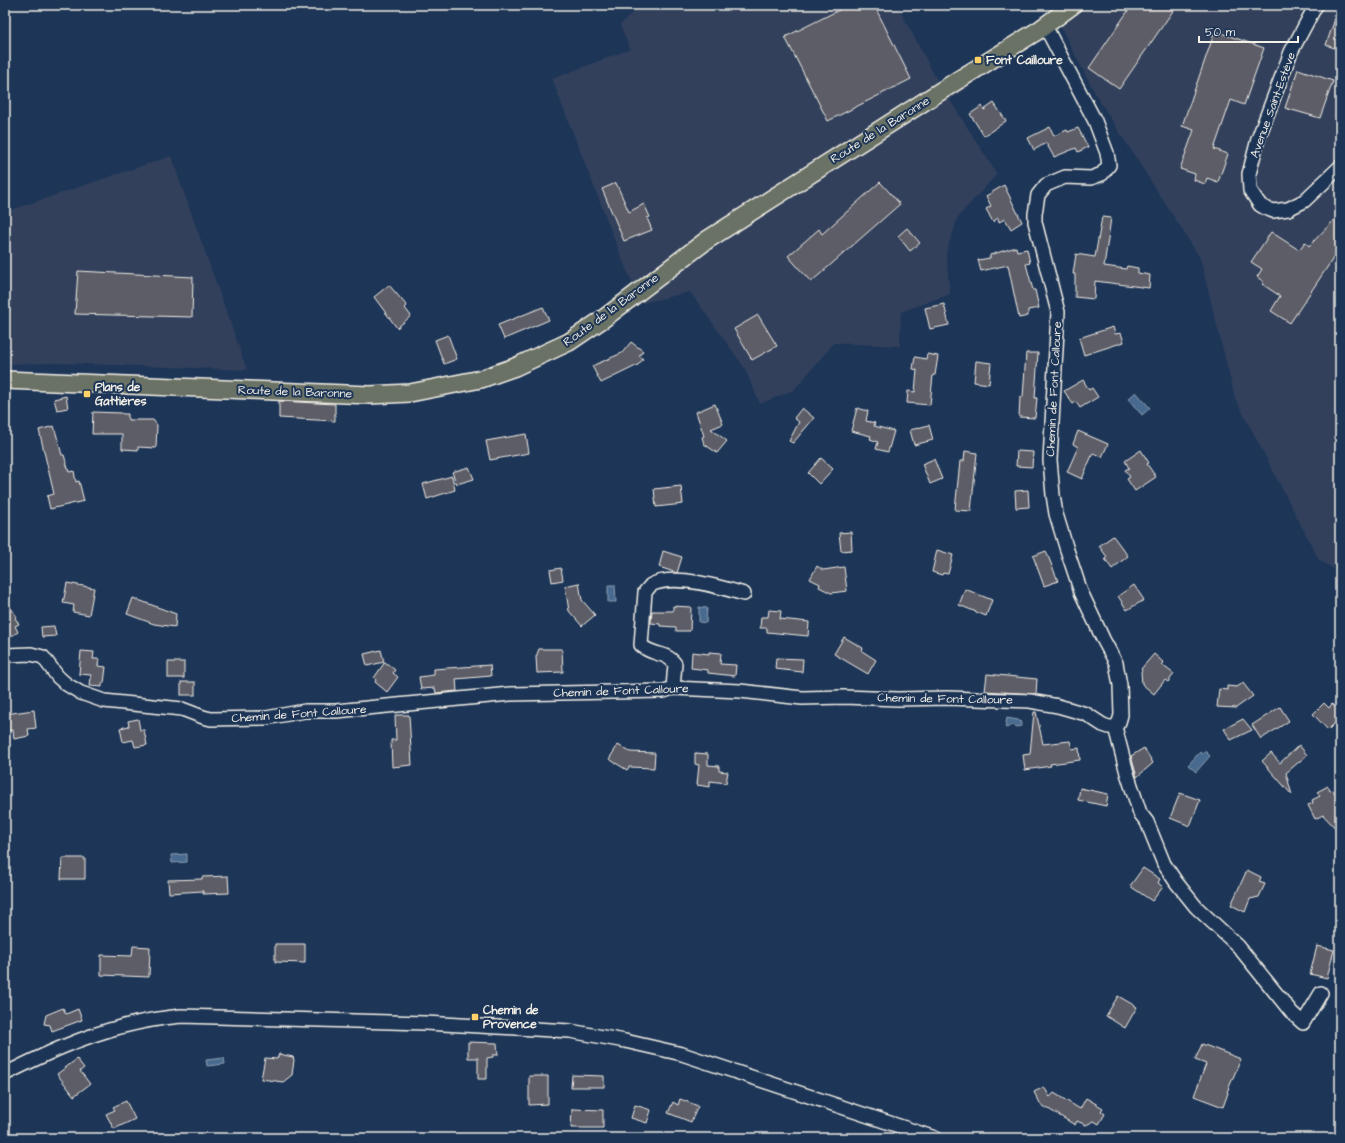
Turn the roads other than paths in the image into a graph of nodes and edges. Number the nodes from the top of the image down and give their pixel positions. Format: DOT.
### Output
graph roads {
  1 [pos="1072,5"];
  2 [pos="1316,5"];
  3 [pos="1045,26"];
  4 [pos="1340,166"];
  5 [pos="5,380"];
  6 [pos="744,594"];
  7 [pos="5,655"];
  8 [pos="673,688"];
  9 [pos="1115,727"];
  10 [pos="1321,992"];
  11 [pos="5,1074"];
  12 [pos="935,1138"];
  1 -- 3 [label="main road, Route de la Baronne"];
  2 -- 4 [label="street, Avenue Saint-Estève"];
  3 -- 5 [label="main road, Route de la Baronne"];
  3 -- 9 [label="street, Chemin de Font Calloure"];
  6 -- 8 [label="street"];
  7 -- 8 [label="street, Chemin de Font Calloure"];
  8 -- 9 [label="street, Chemin de Font Calloure"];
  9 -- 10 [label="street"];
  11 -- 12 [label="street"];
}
